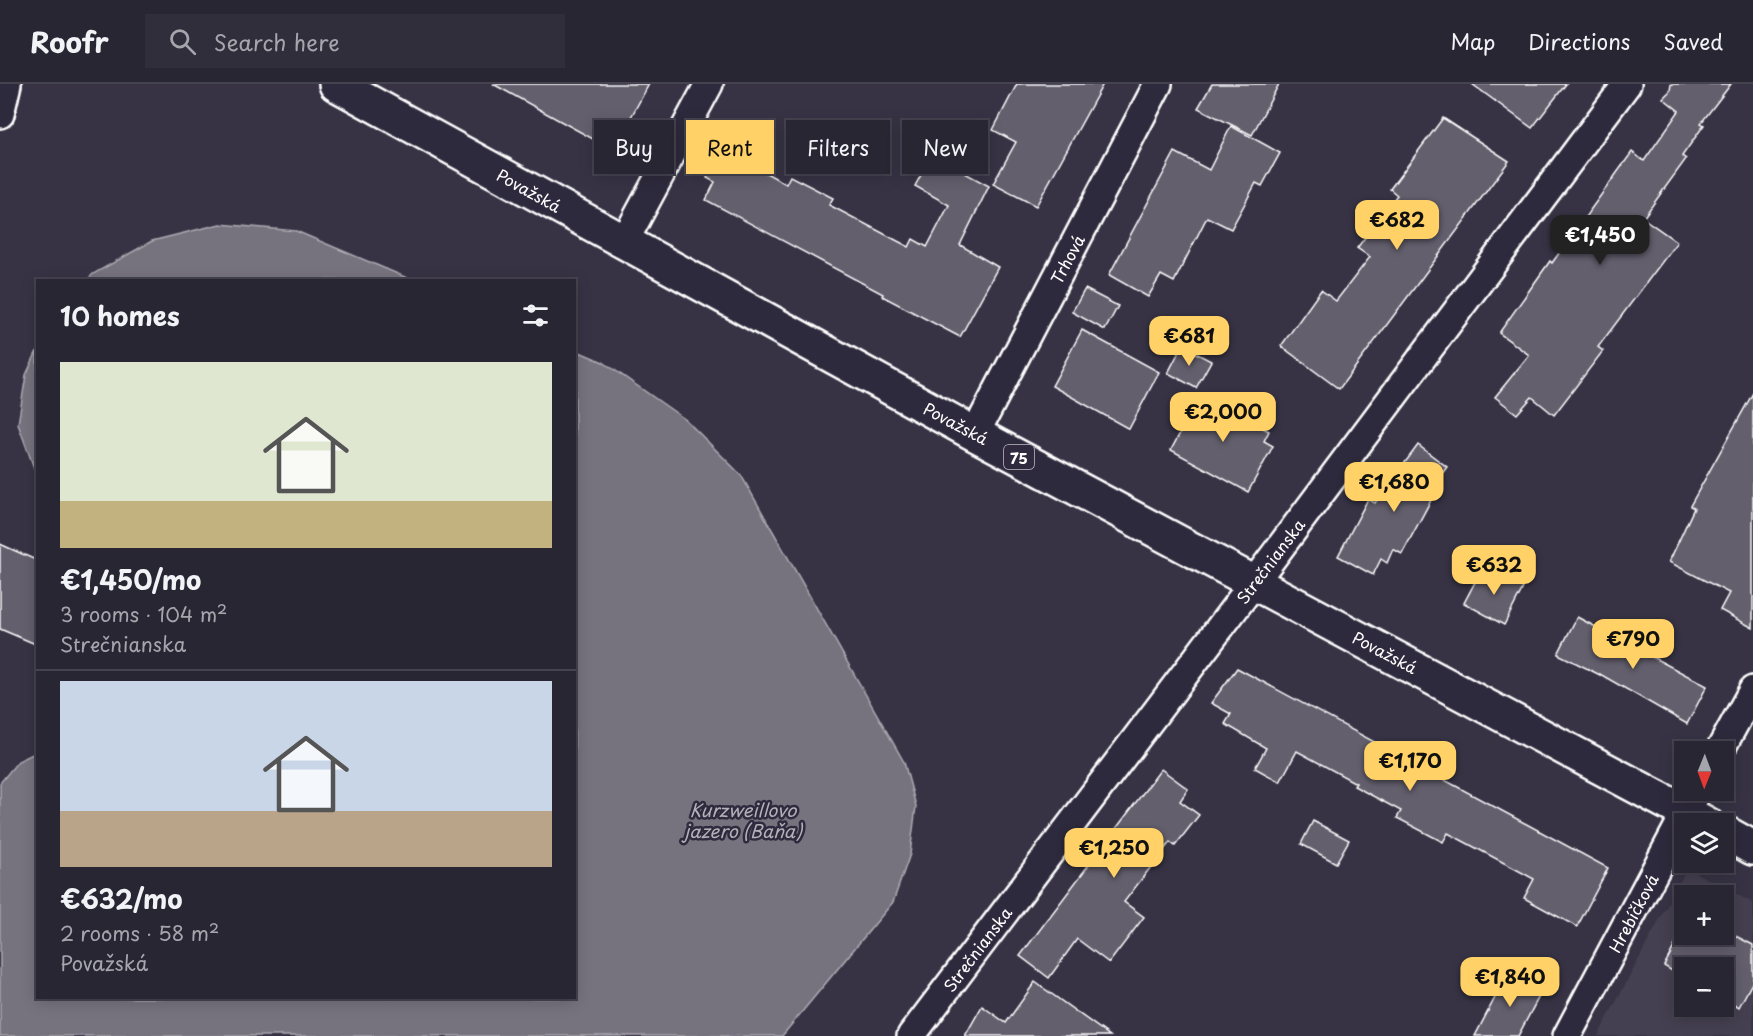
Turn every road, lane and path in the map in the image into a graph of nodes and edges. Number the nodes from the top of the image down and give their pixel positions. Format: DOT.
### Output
graph roads {
  1 [pos="7,84"];
  2 [pos="336,84"];
  3 [pos="709,84"];
  4 [pos="1158,84"];
  5 [pos="1627,84"];
  6 [pos="0,114"];
  7 [pos="624,242"];
  8 [pos="975,434"];
  9 [pos="1254,583"];
  10 [pos="1753,690"];
  11 [pos="1725,741"];
  12 [pos="1697,809"];
  13 [pos="1734,838"];
  14 [pos="1753,848"];
  15 [pos="911,1036"];
  16 [pos="1567,1036"];
  1 -- 6 [label="street"];
  2 -- 7 [label="main road, Považská / 75"];
  3 -- 7 [label="street"];
  4 -- 8 [label="street, Trhová"];
  5 -- 9 [label="street, Strečnianska"];
  7 -- 8 [label="main road, Považská / 75"];
  8 -- 9 [label="main road, Považská / 75"];
  9 -- 12 [label="main road, Považská / 75"];
  9 -- 15 [label="street, Strečnianska"];
  10 -- 11 [label="street"];
  12 -- 16 [label="street, Hrebíčková"];
  13 -- 14 [label="main road"];
}
